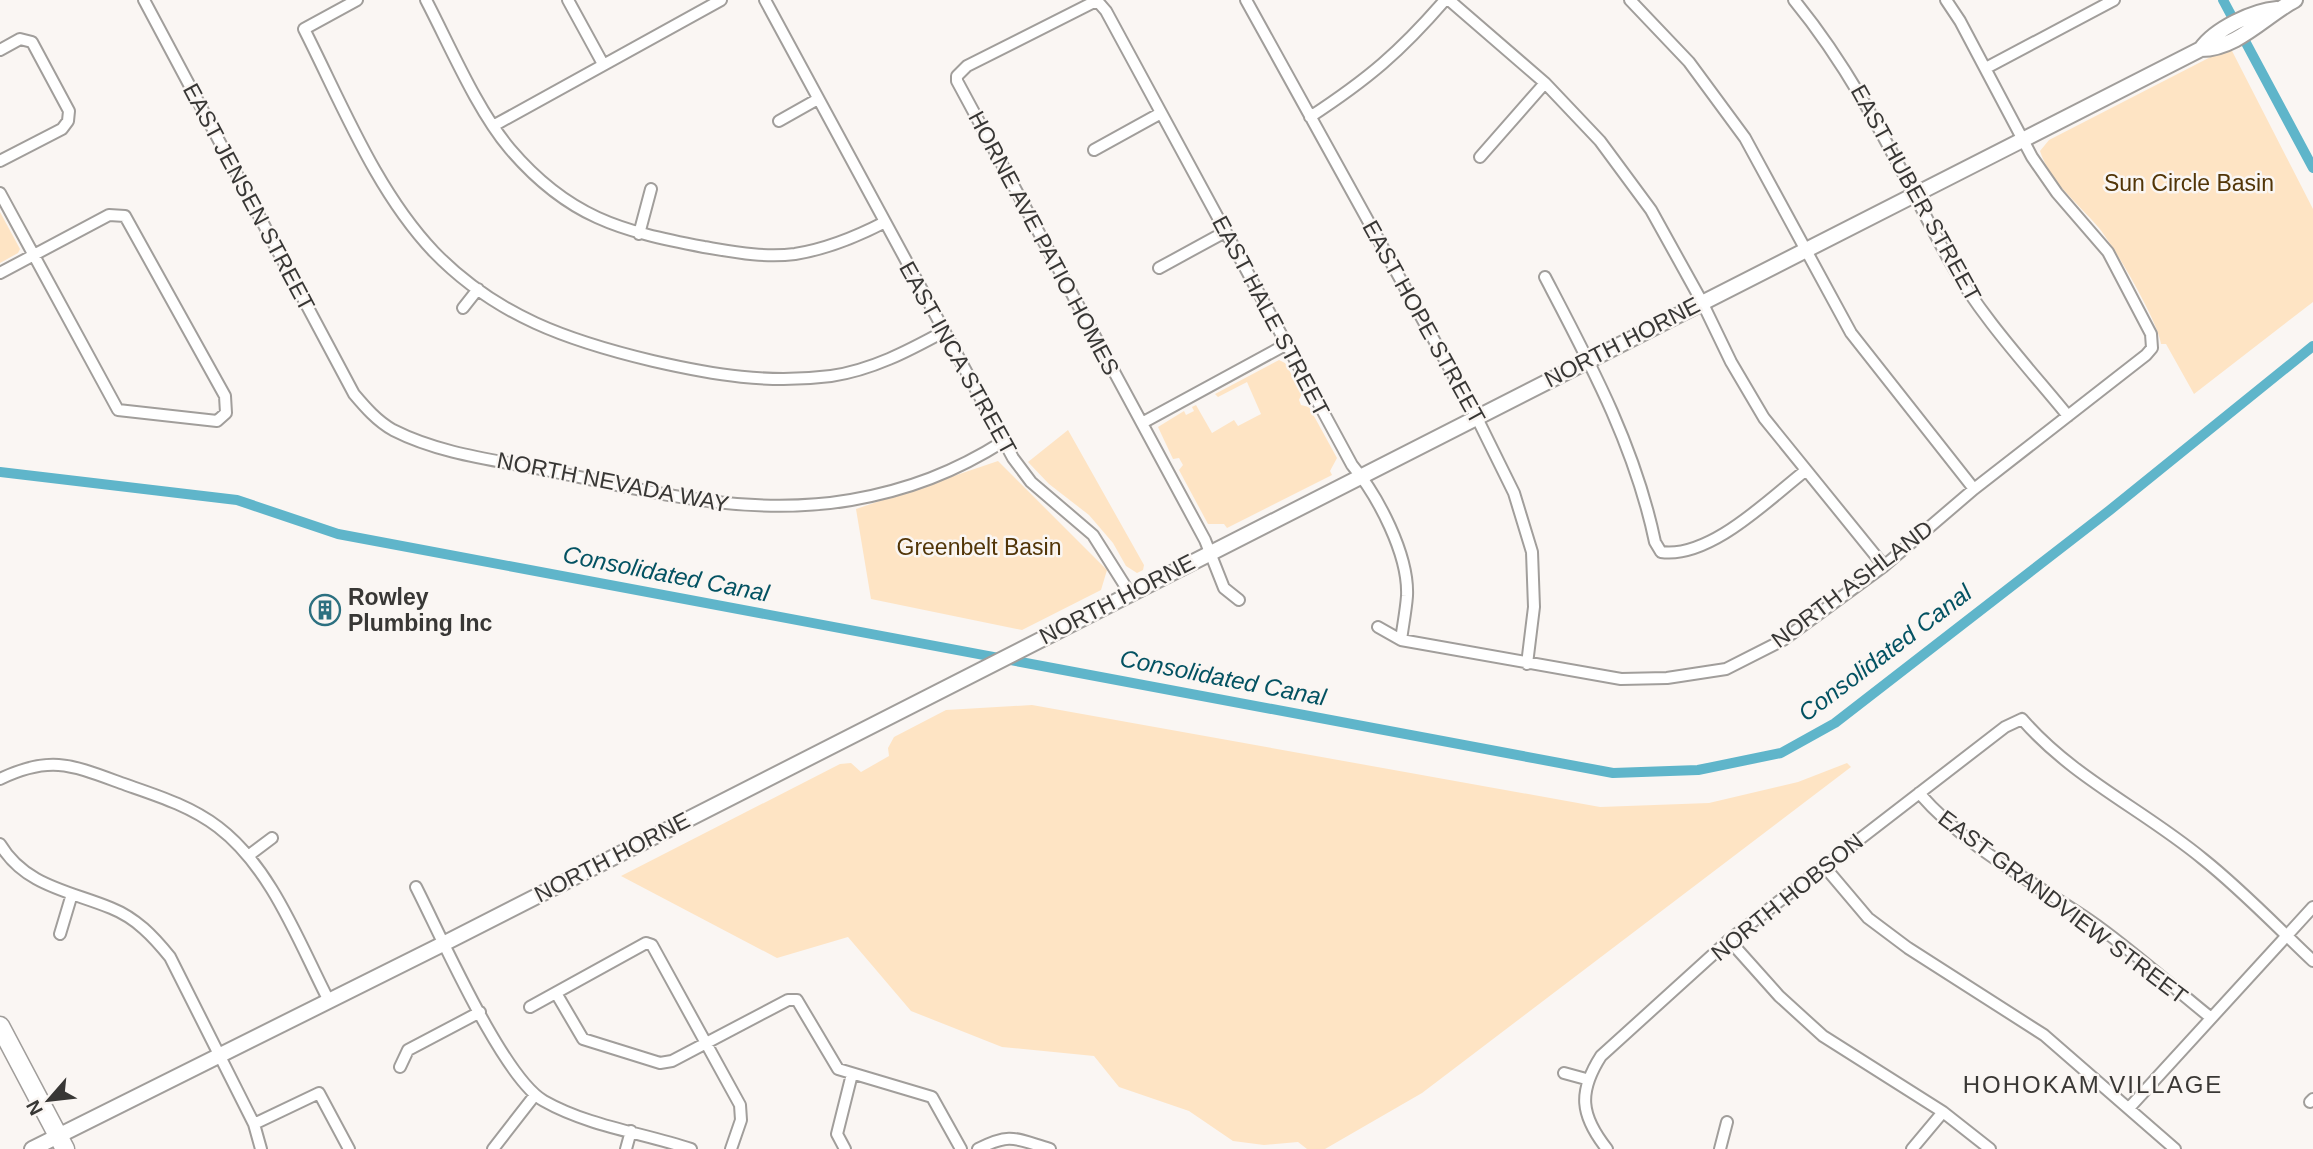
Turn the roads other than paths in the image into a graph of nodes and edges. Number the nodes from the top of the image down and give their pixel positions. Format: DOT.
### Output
graph roads {
  1 [pos="144,0"];
  2 [pos="357,0"];
  3 [pos="426,0"];
  4 [pos="568,0"];
  5 [pos="721,0"];
  6 [pos="765,0"];
  7 [pos="1246,0"];
  8 [pos="1447,0"];
  9 [pos="1630,0"];
  10 [pos="1794,0"];
  11 [pos="1946,0"];
  12 [pos="2114,0"];
  13 [pos="2295,0"];
  14 [pos="1099,3"];
  15 [pos="0,50"];
  16 [pos="603,64"];
  17 [pos="1986,68"];
  18 [pos="1545,83"];
  19 [pos="818,99"];
  20 [pos="1161,113"];
  21 [pos="1310,117"];
  22 [pos="779,121"];
  23 [pos="493,126"];
  24 [pos="2023,140"];
  25 [pos="1094,150"];
  26 [pos="1480,157"];
  27 [pos="0,161"];
  28 [pos="651,189"];
  29 [pos="0,193"];
  30 [pos="1916,193"];
  31 [pos="885,222"];
  32 [pos="1226,232"];
  33 [pos="639,234"];
  34 [pos="1808,249"];
  35 [pos="33,255"];
  36 [pos="1159,268"];
  37 [pos="0,273"];
  38 [pos="1545,277"];
  39 [pos="478,289"];
  40 [pos="1702,302"];
  41 [pos="463,308"];
  42 [pos="943,332"];
  43 [pos="1287,344"];
  44 [pos="1588,359"];
  45 [pos="354,394"];
  46 [pos="1476,416"];
  47 [pos="2067,416"];
  48 [pos="1142,423"];
  49 [pos="1004,441"];
  50 [pos="1805,471"];
  51 [pos="1361,475"];
  52 [pos="1974,489"];
  53 [pos="1208,553"];
  54 [pos="1884,566"];
  55 [pos="1129,592"];
  56 [pos="1239,600"];
  57 [pos="1378,627"];
  58 [pos="1401,640"];
  59 [pos="1527,664"];
  60 [pos="0,779"];
  61 [pos="1919,793"];
  62 [pos="272,838"];
  63 [pos="0,844"];
  64 [pos="248,856"];
  65 [pos="1824,866"];
  66 [pos="416,887"];
  67 [pos="72,894"];
  68 [pos="2313,907"];
  69 [pos="60,934"];
  70 [pos="2284,935"];
  71 [pos="1729,940"];
  72 [pos="445,943"];
  73 [pos="2313,961"];
  74 [pos="556,993"];
  75 [pos="329,1001"];
  76 [pos="530,1007"];
  77 [pos="480,1012"];
  78 [pos="2210,1017"];
  79 [pos="0,1027"];
  80 [pos="707,1042"];
  81 [pos="219,1057"];
  82 [pos="400,1067"];
  83 [pos="1564,1073"];
  84 [pos="852,1074"];
  85 [pos="1586,1079"];
  86 [pos="535,1094"];
  87 [pos="2130,1107"];
  88 [pos="1943,1112"];
  89 [pos="1727,1122"];
  90 [pos="254,1124"];
  91 [pos="631,1131"];
  92 [pos="62,1143"];
  93 [pos="32,1149"];
  94 [pos="261,1149"];
  95 [pos="349,1149"];
  96 [pos="493,1149"];
  97 [pos="626,1149"];
  98 [pos="691,1149"];
  99 [pos="731,1149"];
  100 [pos="845,1149"];
  101 [pos="961,1149"];
  102 [pos="978,1149"];
  103 [pos="1049,1149"];
  104 [pos="1607,1149"];
  105 [pos="1720,1149"];
  106 [pos="1912,1149"];
  107 [pos="1990,1149"];
  108 [pos="2175,1149"];
  1 -- 45 [label="street, EAST JENSEN STREET"];
  2 -- 39 [label="street"];
  3 -- 23 [label="street"];
  4 -- 16 [label="street"];
  5 -- 16 [label="street"];
  6 -- 19 [label="street, EAST INCA STREET"];
  7 -- 21 [label="street, EAST HOPE STREET"];
  8 -- 18 [label="street"];
  8 -- 21 [label="street"];
  9 -- 34 [label="street"];
  10 -- 30 [label="street, EAST HUBER STREET"];
  11 -- 17 [label="street"];
  12 -- 17 [label="street"];
  13 -- 24 [label="street, NORTH HORNE"];
  14 -- 20 [label="street, EAST HALE STREET"];
  14 -- 48 [label="street, HORNE AVE PATIO HOMES"];
  15 -- 27 [label="street"];
  16 -- 23 [label="street"];
  17 -- 24 [label="street"];
  18 -- 26 [label="street"];
  18 -- 40 [label="street"];
  19 -- 22 [label="street"];
  19 -- 31 [label="street, EAST INCA STREET"];
  20 -- 25 [label="street"];
  20 -- 32 [label="street, EAST HALE STREET"];
  21 -- 46 [label="street, EAST HOPE STREET"];
  23 -- 33 [label="street"];
  24 -- 30 [label="street, NORTH HORNE"];
  24 -- 47 [label="street, NORTH ASHLAND"];
  28 -- 33 [label="street"];
  29 -- 35 [label="street"];
  30 -- 34 [label="street, NORTH HORNE"];
  30 -- 47 [label="street, EAST HUBER STREET"];
  31 -- 33 [label="street"];
  31 -- 42 [label="street, EAST INCA STREET"];
  32 -- 36 [label="street"];
  32 -- 43 [label="street, EAST HALE STREET"];
  34 -- 40 [label="street, NORTH HORNE"];
  34 -- 52 [label="street"];
  35 -- 35 [label="street"];
  35 -- 37 [label="street"];
  38 -- 44 [label="street"];
  39 -- 41 [label="street"];
  39 -- 42 [label="street"];
  40 -- 44 [label="street, NORTH HORNE"];
  40 -- 50 [label="street"];
  42 -- 49 [label="street, EAST INCA STREET"];
  43 -- 48 [label="street"];
  43 -- 51 [label="street, EAST HALE STREET"];
  44 -- 46 [label="street, NORTH HORNE"];
  44 -- 50 [label="street"];
  45 -- 49 [label="street, NORTH NEVADA WAY"];
  46 -- 51 [label="street, NORTH HORNE"];
  46 -- 59 [label="street, EAST HOPE STREET"];
  47 -- 52 [label="street, NORTH ASHLAND"];
  48 -- 53 [label="street, HORNE AVE PATIO HOMES"];
  49 -- 55 [label="street, EAST INCA STREET"];
  50 -- 54 [label="street"];
  51 -- 53 [label="street, NORTH HORNE"];
  51 -- 58 [label="street, EAST HALE STREET"];
  52 -- 54 [label="street, NORTH ASHLAND"];
  53 -- 55 [label="street, NORTH HORNE"];
  53 -- 56 [label="street, HORNE AVE PATIO HOMES"];
  54 -- 59 [label="street, NORTH ASHLAND"];
  55 -- 72 [label="street, NORTH HORNE"];
  57 -- 58 [label="street, NORTH ASHLAND"];
  58 -- 59 [label="street, NORTH ASHLAND"];
  60 -- 64 [label="street"];
  61 -- 65 [label="street, NORTH HOBSON"];
  61 -- 70 [label="street, NORTH HOBSON"];
  61 -- 78 [label="street, EAST GRANDVIEW STREET"];
  62 -- 64 [label="street"];
  63 -- 67 [label="street"];
  64 -- 75 [label="street"];
  65 -- 71 [label="street, NORTH HOBSON"];
  65 -- 87 [label="street"];
  66 -- 72 [label="street"];
  67 -- 69 [label="street"];
  67 -- 81 [label="street"];
  68 -- 70 [label="street"];
  70 -- 73 [label="street"];
  70 -- 78 [label="street"];
  71 -- 85 [label="street, NORTH HOBSON"];
  71 -- 88 [label="street"];
  72 -- 75 [label="street, NORTH HORNE"];
  72 -- 77 [label="street"];
  74 -- 76 [label="street"];
  74 -- 80 [label="street"];
  74 -- 80 [label="street"];
  75 -- 81 [label="street, NORTH HORNE"];
  77 -- 82 [label="street"];
  77 -- 86 [label="street"];
  78 -- 87 [label="street"];
  79 -- 92 [label="main road"];
  80 -- 84 [label="street"];
  80 -- 99 [label="street"];
  81 -- 90 [label="street"];
  81 -- 92 [label="street, NORTH HORNE"];
  83 -- 85 [label="street"];
  84 -- 100 [label="street"];
  84 -- 101 [label="street"];
  85 -- 104 [label="street"];
  86 -- 91 [label="street"];
  86 -- 96 [label="street"];
  87 -- 108 [label="street"];
  88 -- 106 [label="street"];
  88 -- 107 [label="street"];
  89 -- 105 [label="street"];
  90 -- 94 [label="street"];
  90 -- 95 [label="street"];
  91 -- 97 [label="street"];
  91 -- 98 [label="street"];
  92 -- 93 [label="street, NORTH HORNE"];
  102 -- 103 [label="street"];
}
